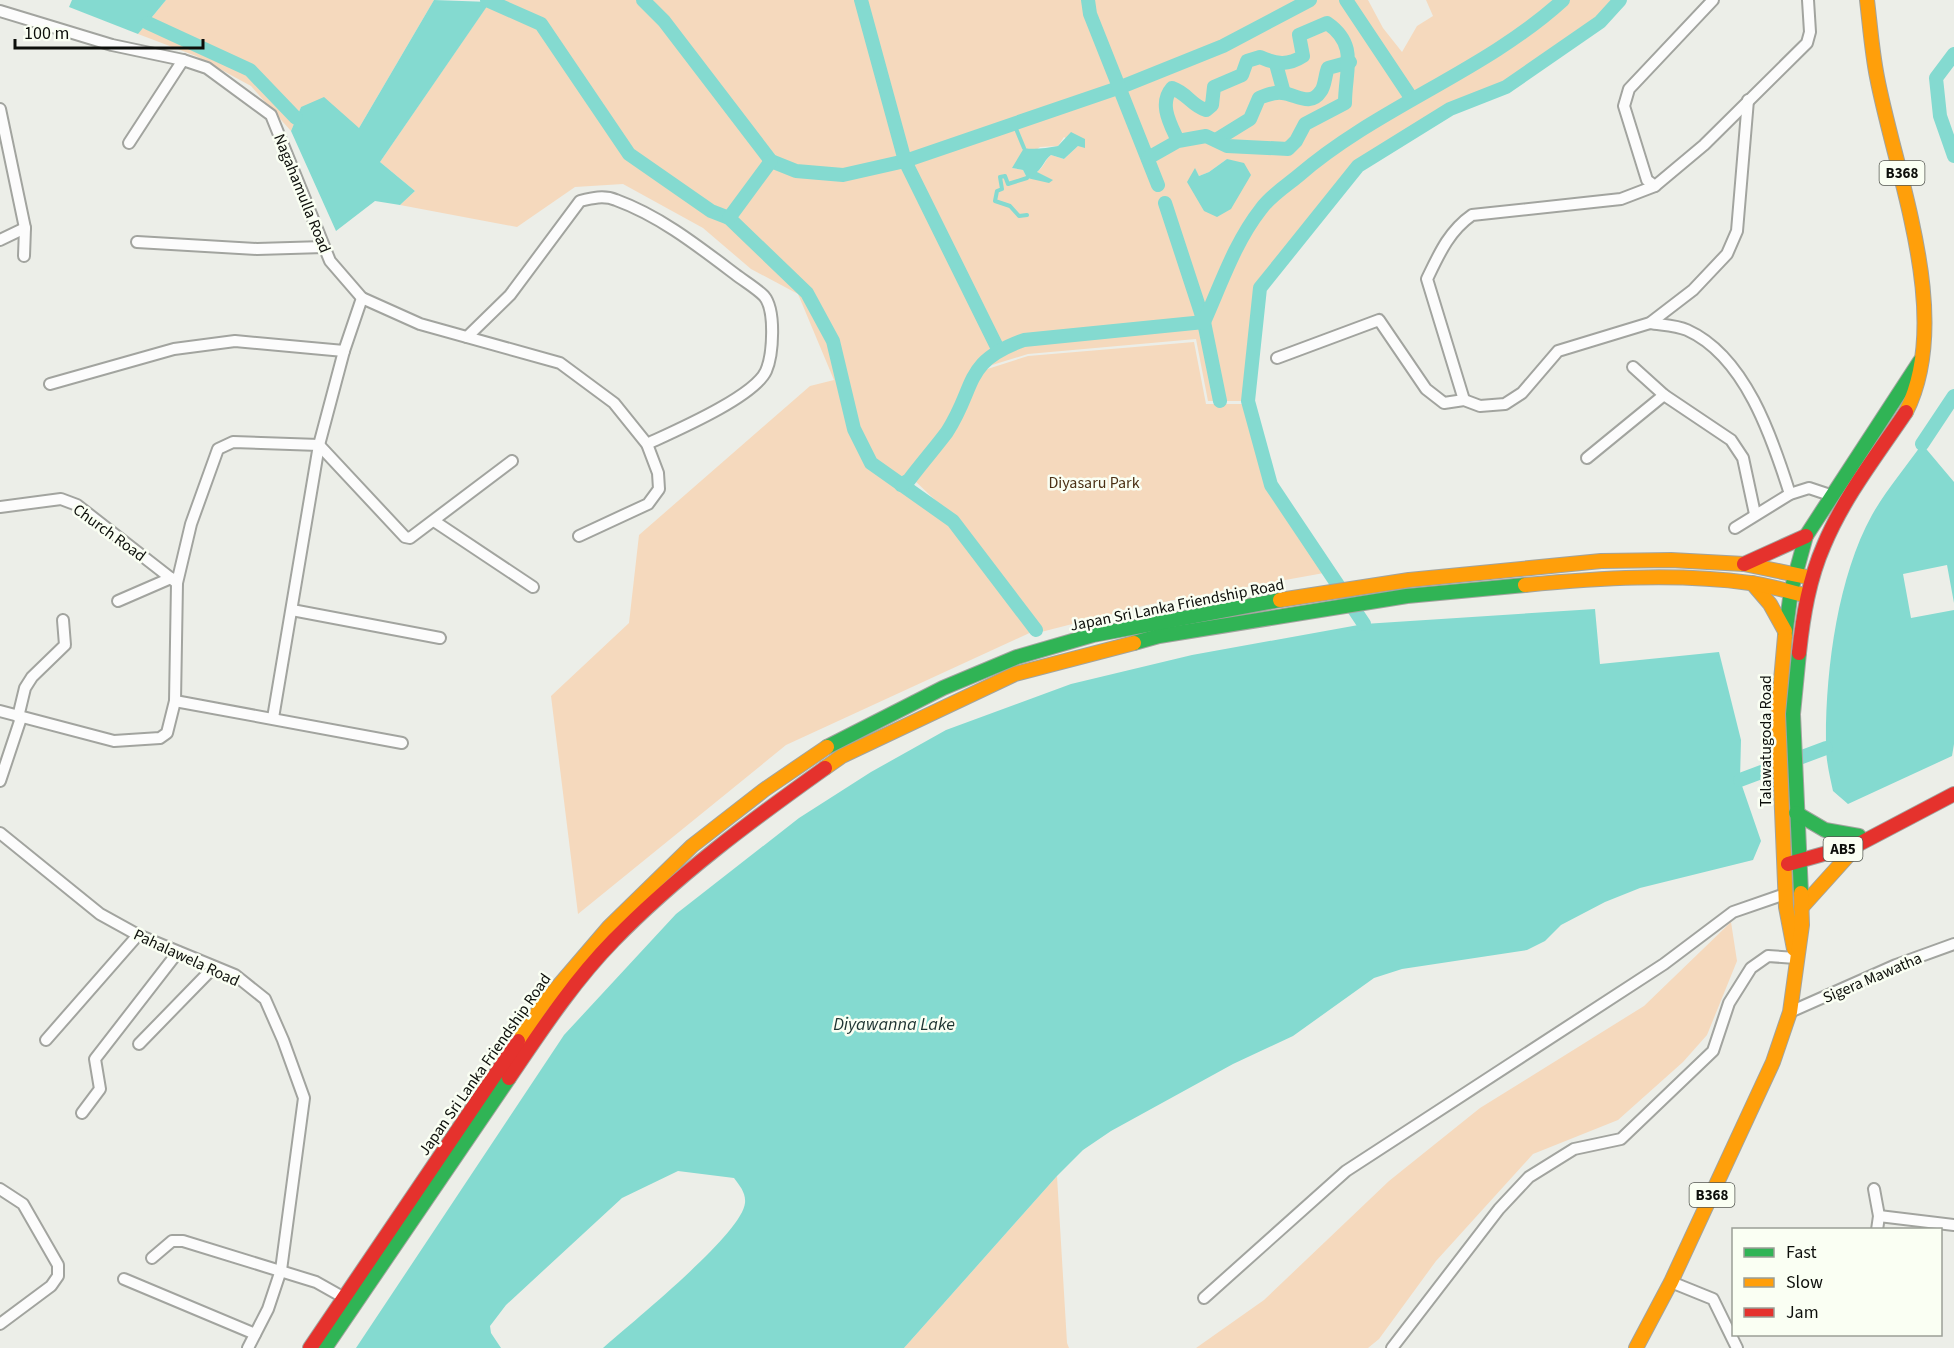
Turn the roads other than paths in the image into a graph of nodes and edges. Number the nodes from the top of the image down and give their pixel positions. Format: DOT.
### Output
graph roads {
  1 [pos="1713,0"];
  2 [pos="1808,0"];
  3 [pos="1867,0"];
  4 [pos="0,10"];
  5 [pos="183,60"];
  6 [pos="1748,100"];
  7 [pos="0,109"];
  8 [pos="129,143"];
  9 [pos="1655,186"];
  10 [pos="25,228"];
  11 [pos="0,240"];
  12 [pos="137,242"];
  13 [pos="324,246"];
  14 [pos="24,256"];
  15 [pos="362,298"];
  16 [pos="1650,323"];
  17 [pos="467,337"];
  18 [pos="1929,346"];
  19 [pos="344,351"];
  20 [pos="1277,358"];
  21 [pos="1633,367"];
  22 [pos="51,384"];
  23 [pos="1664,395"];
  24 [pos="1464,400"];
  25 [pos="647,444"];
  26 [pos="319,445"];
  27 [pos="1587,458"];
  28 [pos="512,461"];
  29 [pos="1790,494"];
  30 [pos="1830,495"];
  31 [pos="0,507"];
  32 [pos="1755,514"];
  33 [pos="434,521"];
  34 [pos="1736,528"];
  35 [pos="579,536"];
  36 [pos="1806,536"];
  37 [pos="1744,564"];
  38 [pos="1796,574"];
  39 [pos="1812,578"];
  40 [pos="174,580"];
  41 [pos="1752,583"];
  42 [pos="533,587"];
  43 [pos="1791,591"];
  44 [pos="1808,596"];
  45 [pos="118,601"];
  46 [pos="292,610"];
  47 [pos="63,620"];
  48 [pos="1785,631"];
  49 [pos="440,638"];
  50 [pos="175,701"];
  51 [pos="0,711"];
  52 [pos="20,718"];
  53 [pos="273,718"];
  54 [pos="402,743"];
  55 [pos="0,781"];
  56 [pos="1954,794"];
  57 [pos="1796,813"];
  58 [pos="0,833"];
  59 [pos="1859,840"];
  60 [pos="1798,856"];
  61 [pos="1784,857"];
  62 [pos="1785,894"];
  63 [pos="1801,909"];
  64 [pos="138,935"];
  65 [pos="1954,944"];
  66 [pos="178,952"];
  67 [pos="1796,958"];
  68 [pos="214,966"];
  69 [pos="1790,1012"];
  70 [pos="46,1040"];
  71 [pos="139,1044"];
  72 [pos="82,1113"];
  73 [pos="0,1189"];
  74 [pos="1874,1189"];
  75 [pos="1879,1216"];
  76 [pos="1954,1225"];
  77 [pos="1877,1228"];
  78 [pos="152,1258"];
  79 [pos="281,1270"];
  80 [pos="124,1279"];
  81 [pos="1671,1282"];
  82 [pos="1204,1298"];
  83 [pos="348,1300"];
  84 [pos="0,1324"];
  85 [pos="255,1334"];
  86 [pos="248,1348"];
  87 [pos="310,1348"];
  88 [pos="325,1348"];
  89 [pos="1392,1348"];
  90 [pos="1636,1348"];
  91 [pos="1737,1348"];
  1 -- 9 [label="street"];
  2 -- 6 [label="street"];
  3 -- 18 [label="main road, Talawatugoda Road / B368"];
  4 -- 5 [label="street, Nagahamulla Road"];
  5 -- 8 [label="street"];
  5 -- 13 [label="street, Nagahamulla Road"];
  6 -- 9 [label="street"];
  6 -- 16 [label="street"];
  7 -- 10 [label="street"];
  9 -- 24 [label="street"];
  10 -- 11 [label="street"];
  10 -- 14 [label="street"];
  12 -- 13 [label="street"];
  13 -- 15 [label="street, Nagahamulla Road"];
  15 -- 17 [label="street, Nagahamulla Road"];
  15 -- 19 [label="street"];
  16 -- 24 [label="street"];
  16 -- 29 [label="street"];
  17 -- 25 [label="street, Nagahamulla Road"];
  17 -- 25 [label="street"];
  18 -- 30 [label="main road, Talawatugoda Road / B368"];
  18 -- 39 [label="main road, Talawatugoda Road / B368"];
  19 -- 22 [label="street"];
  19 -- 26 [label="street"];
  20 -- 24 [label="street"];
  21 -- 23 [label="street"];
  23 -- 27 [label="street"];
  23 -- 32 [label="street"];
  25 -- 35 [label="street, Nagahamulla Road"];
  26 -- 33 [label="street"];
  26 -- 40 [label="street"];
  26 -- 46 [label="street"];
  28 -- 33 [label="street"];
  29 -- 30 [label="street"];
  29 -- 32 [label="street"];
  30 -- 36 [label="main road, Talawatugoda Road / B368"];
  31 -- 40 [label="street, Church Road"];
  32 -- 34 [label="street"];
  33 -- 42 [label="street"];
  36 -- 37 [label="main road"];
  36 -- 38 [label="main road, Talawatugoda Road / B368"];
  37 -- 38 [label="main road, Japan Sri Lanka Friendship Road"];
  37 -- 83 [label="main road, Japan Sri Lanka Friendship Road"];
  38 -- 39 [label="main road, Japan Sri Lanka Friendship Road"];
  38 -- 43 [label="main road, Talawatugoda Road / B368"];
  39 -- 44 [label="main road, Talawatugoda Road / B368"];
  40 -- 45 [label="street"];
  40 -- 50 [label="street"];
  41 -- 43 [label="main road, Japan Sri Lanka Friendship Road"];
  41 -- 48 [label="main road"];
  41 -- 83 [label="main road, Japan Sri Lanka Friendship Road"];
  43 -- 44 [label="main road, Japan Sri Lanka Friendship Road"];
  43 -- 48 [label="main road, Talawatugoda Road / B368"];
  44 -- 57 [label="main road, Talawatugoda Road / B368"];
  46 -- 49 [label="street"];
  46 -- 53 [label="street"];
  47 -- 52 [label="street"];
  48 -- 61 [label="main road, Talawatugoda Road / B368"];
  50 -- 52 [label="street"];
  50 -- 53 [label="street"];
  51 -- 52 [label="street"];
  52 -- 55 [label="street"];
  53 -- 54 [label="street"];
  56 -- 59 [label="main road, AB5"];
  57 -- 59 [label="main road, AB5"];
  57 -- 60 [label="main road, Talawatugoda Road / B368"];
  58 -- 64 [label="street, Pahalawela Road"];
  59 -- 60 [label="main road, AB5"];
  59 -- 63 [label="main road, AB5"];
  60 -- 61 [label="main road"];
  60 -- 63 [label="main road, Talawatugoda Road / B368"];
  61 -- 62 [label="main road, Talawatugoda Road / B368"];
  62 -- 67 [label="main road, Talawatugoda Road / B368"];
  62 -- 82 [label="street"];
  63 -- 67 [label="main road, Talawatugoda Road / B368"];
  64 -- 66 [label="street, Pahalawela Road"];
  64 -- 70 [label="street"];
  65 -- 69 [label="street, Sigera Mawatha"];
  66 -- 68 [label="street, Pahalawela Road"];
  66 -- 72 [label="street"];
  67 -- 69 [label="main road, Talawatugoda Road / B368"];
  67 -- 89 [label="street"];
  68 -- 71 [label="street"];
  68 -- 79 [label="street, Pahalawela Road"];
  69 -- 81 [label="main road, Talawatugoda Road / B368"];
  73 -- 84 [label="street"];
  74 -- 75 [label="street"];
  75 -- 76 [label="street"];
  75 -- 77 [label="street"];
  78 -- 79 [label="street"];
  79 -- 83 [label="street"];
  79 -- 85 [label="street, Pahalawela Road"];
  80 -- 85 [label="street"];
  81 -- 90 [label="main road, Talawatugoda Road / B368"];
  81 -- 91 [label="street"];
  83 -- 87 [label="main road, Japan Sri Lanka Friendship Road"];
  83 -- 88 [label="main road, Japan Sri Lanka Friendship Road"];
  85 -- 86 [label="street, Pahalawela Road"];
}
